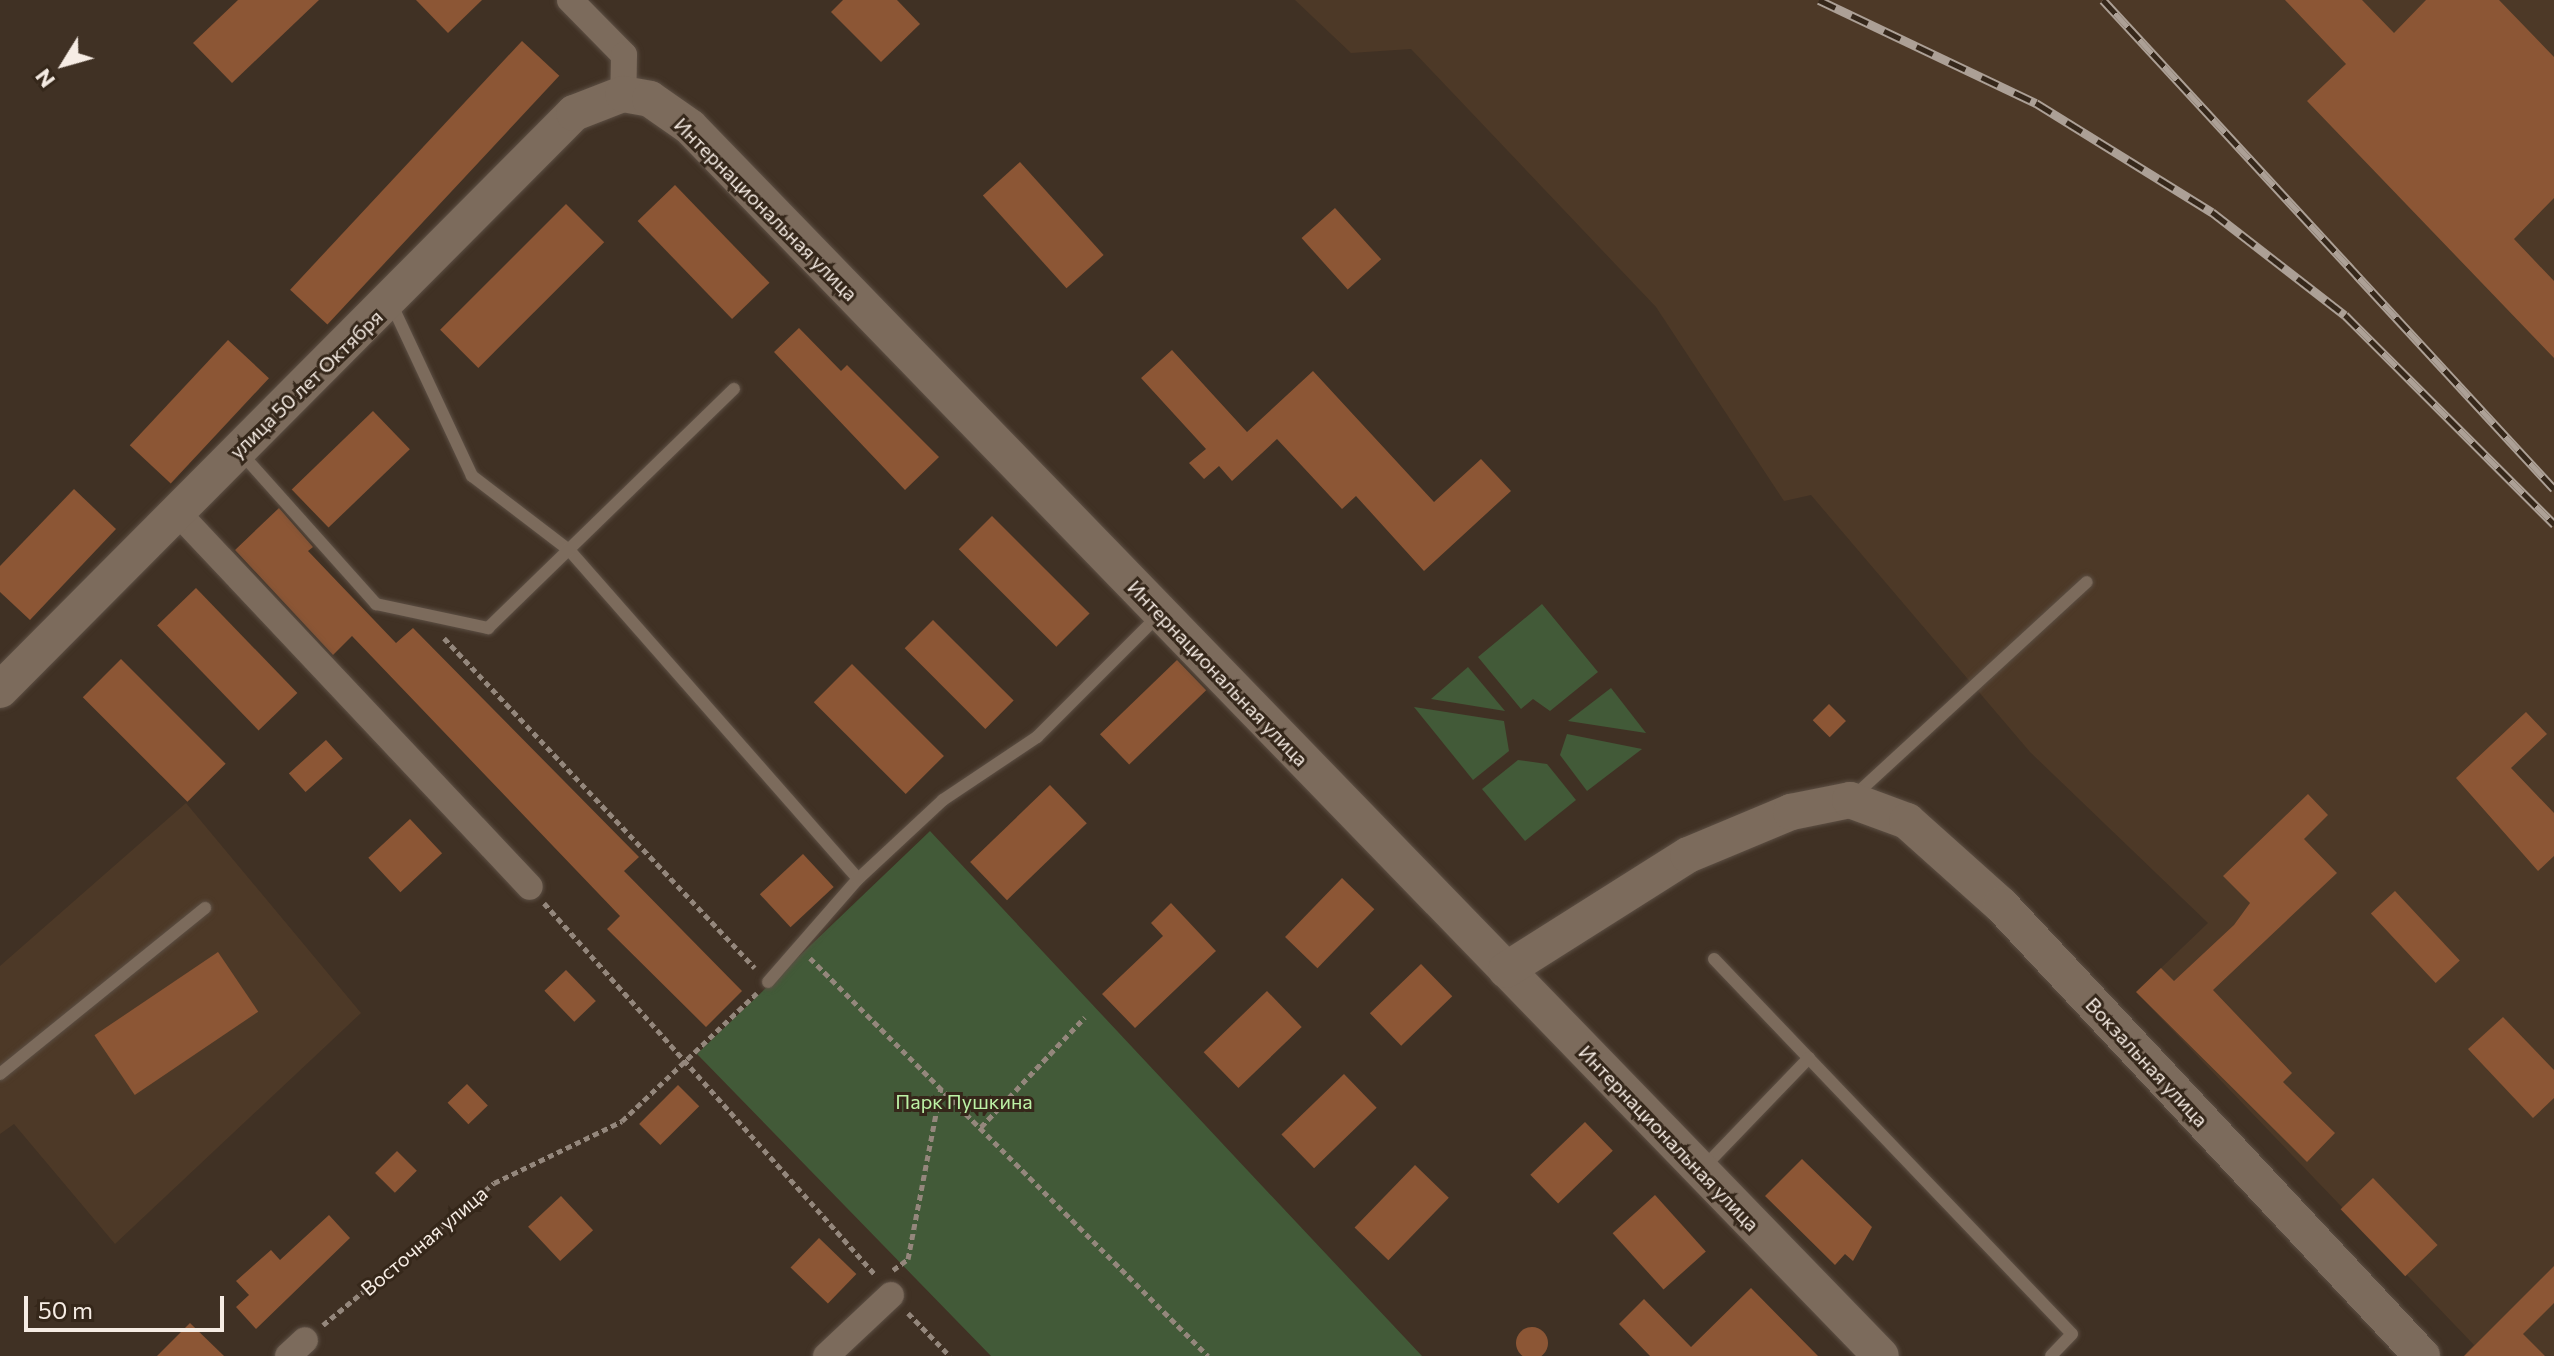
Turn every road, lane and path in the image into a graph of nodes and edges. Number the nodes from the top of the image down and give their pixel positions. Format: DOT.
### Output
graph roads {
  1 [pos="570,0"];
  2 [pos="623,94"];
  3 [pos="391,303"];
  4 [pos="734,389"];
  5 [pos="238,449"];
  6 [pos="176,511"];
  7 [pos="570,551"];
  8 [pos="2087,582"];
  9 [pos="418,611"];
  10 [pos="1160,614"];
  11 [pos="0,690"];
  12 [pos="1850,800"];
  13 [pos="858,879"];
  14 [pos="530,887"];
  15 [pos="205,908"];
  16 [pos="800,949"];
  17 [pos="1714,959"];
  18 [pos="1506,970"];
  19 [pos="768,982"];
  20 [pos="1085,1017"];
  21 [pos="1809,1058"];
  22 [pos="687,1060"];
  23 [pos="0,1074"];
  24 [pos="941,1087"];
  25 [pos="981,1127"];
  26 [pos="1701,1171"];
  27 [pos="885,1288"];
  28 [pos="296,1348"];
  29 [pos="826,1356"];
  30 [pos="950,1356"];
  31 [pos="1208,1356"];
  32 [pos="1881,1356"];
  33 [pos="2051,1356"];
  34 [pos="2422,1356"];
  1 -- 2 [label="street"];
  2 -- 3 [label="street, улица 50 лет Октября"];
  2 -- 10 [label="street, Интернациональная улица"];
  3 -- 5 [label="street, улица 50 лет Октября"];
  3 -- 7 [label="lane"];
  4 -- 7 [label="lane"];
  5 -- 6 [label="street, улица 50 лет Октября"];
  5 -- 9 [label="lane"];
  6 -- 11 [label="street, улица 50 лет Октября"];
  6 -- 14 [label="street"];
  7 -- 9 [label="lane"];
  7 -- 13 [label="lane"];
  8 -- 12 [label="lane"];
  9 -- 19 [label="path"];
  10 -- 13 [label="lane"];
  10 -- 18 [label="street, Интернациональная улица"];
  12 -- 18 [label="street"];
  12 -- 34 [label="street, Вокзальная улица"];
  13 -- 16 [label="lane"];
  14 -- 22 [label="path"];
  15 -- 23 [label="lane"];
  16 -- 19 [label="lane"];
  16 -- 24 [label="path"];
  17 -- 21 [label="lane"];
  18 -- 26 [label="street, Интернациональная улица"];
  19 -- 22 [label="path, Восточная улица"];
  20 -- 25 [label="path"];
  21 -- 26 [label="lane"];
  21 -- 33 [label="lane"];
  22 -- 27 [label="path"];
  22 -- 28 [label="path, Восточная улица"];
  24 -- 25 [label="path"];
  24 -- 27 [label="path"];
  25 -- 31 [label="path"];
  26 -- 32 [label="street, Интернациональная улица"];
  27 -- 29 [label="street"];
  27 -- 30 [label="path"];
}
